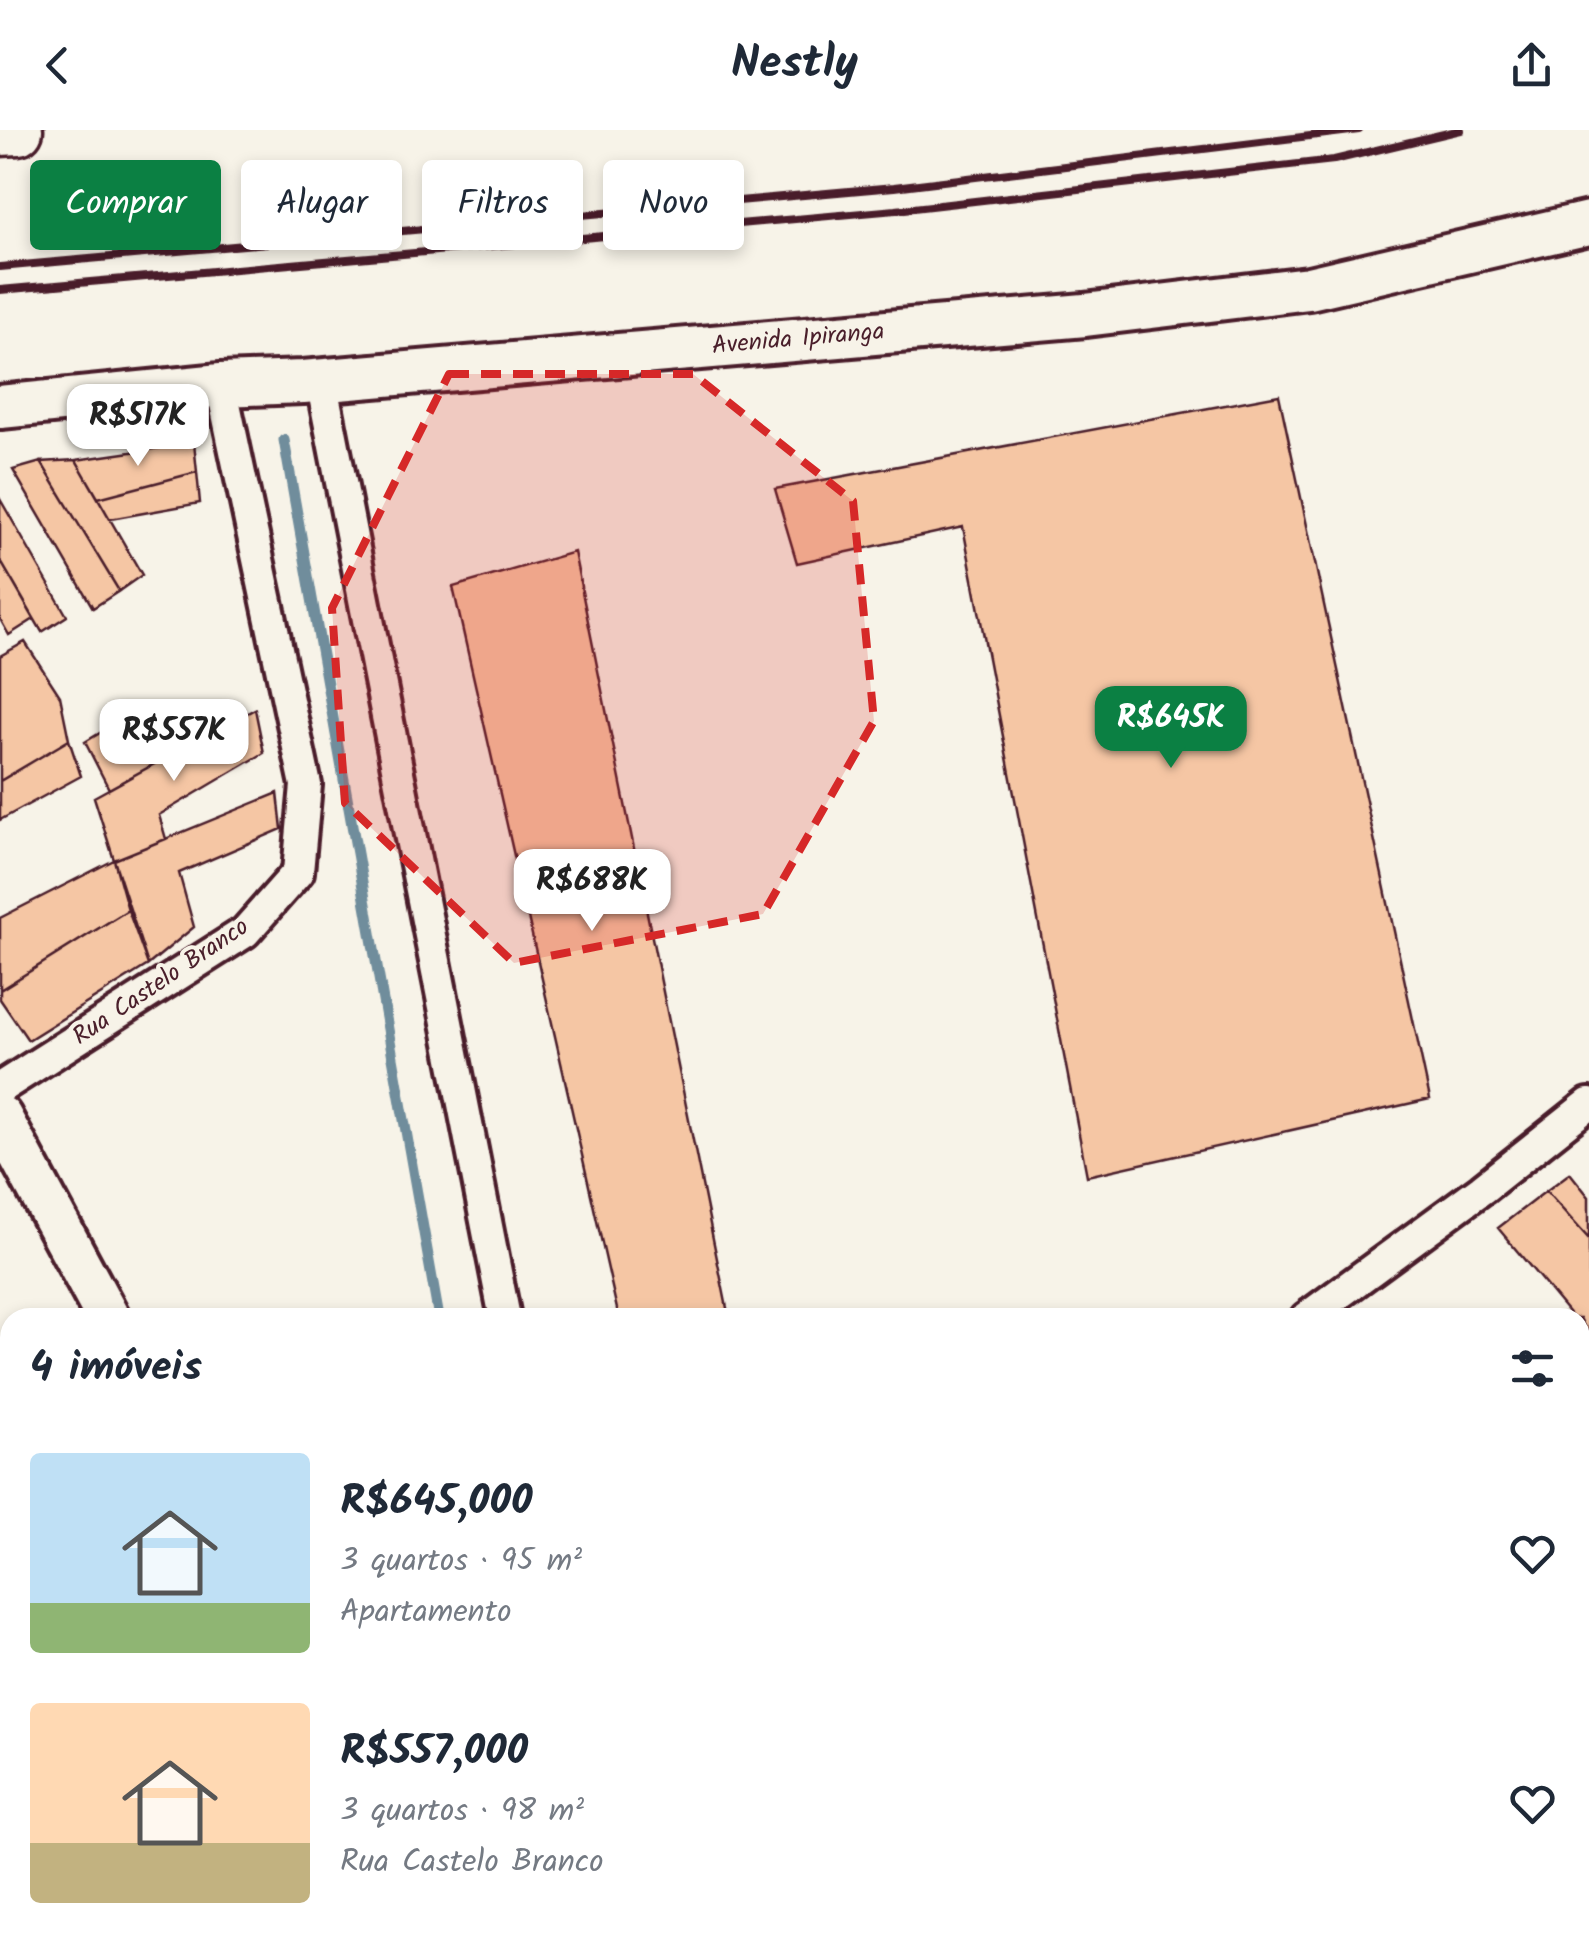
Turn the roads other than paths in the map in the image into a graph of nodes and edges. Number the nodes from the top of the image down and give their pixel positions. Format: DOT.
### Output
graph roads {
  1 [pos="18,130"];
  2 [pos="0,132"];
  3 [pos="1589,223"];
  4 [pos="312,381"];
  5 [pos="230,384"];
  6 [pos="0,408"];
  7 [pos="0,1088"];
  8 [pos="1589,1104"];
  9 [pos="0,1117"];
  10 [pos="103,1308"];
  11 [pos="503,1308"];
  12 [pos="1320,1308"];
  1 -- 2 [label="main road"];
  3 -- 4 [label="main road, Avenida Ipiranga"];
  4 -- 5 [label="main road, Avenida Ipiranga"];
  4 -- 11 [label="street"];
  5 -- 6 [label="main road, Avenida Ipiranga"];
  5 -- 7 [label="street, Rua Castelo Branco"];
  8 -- 12 [label="street"];
  9 -- 10 [label="main road"];
}
